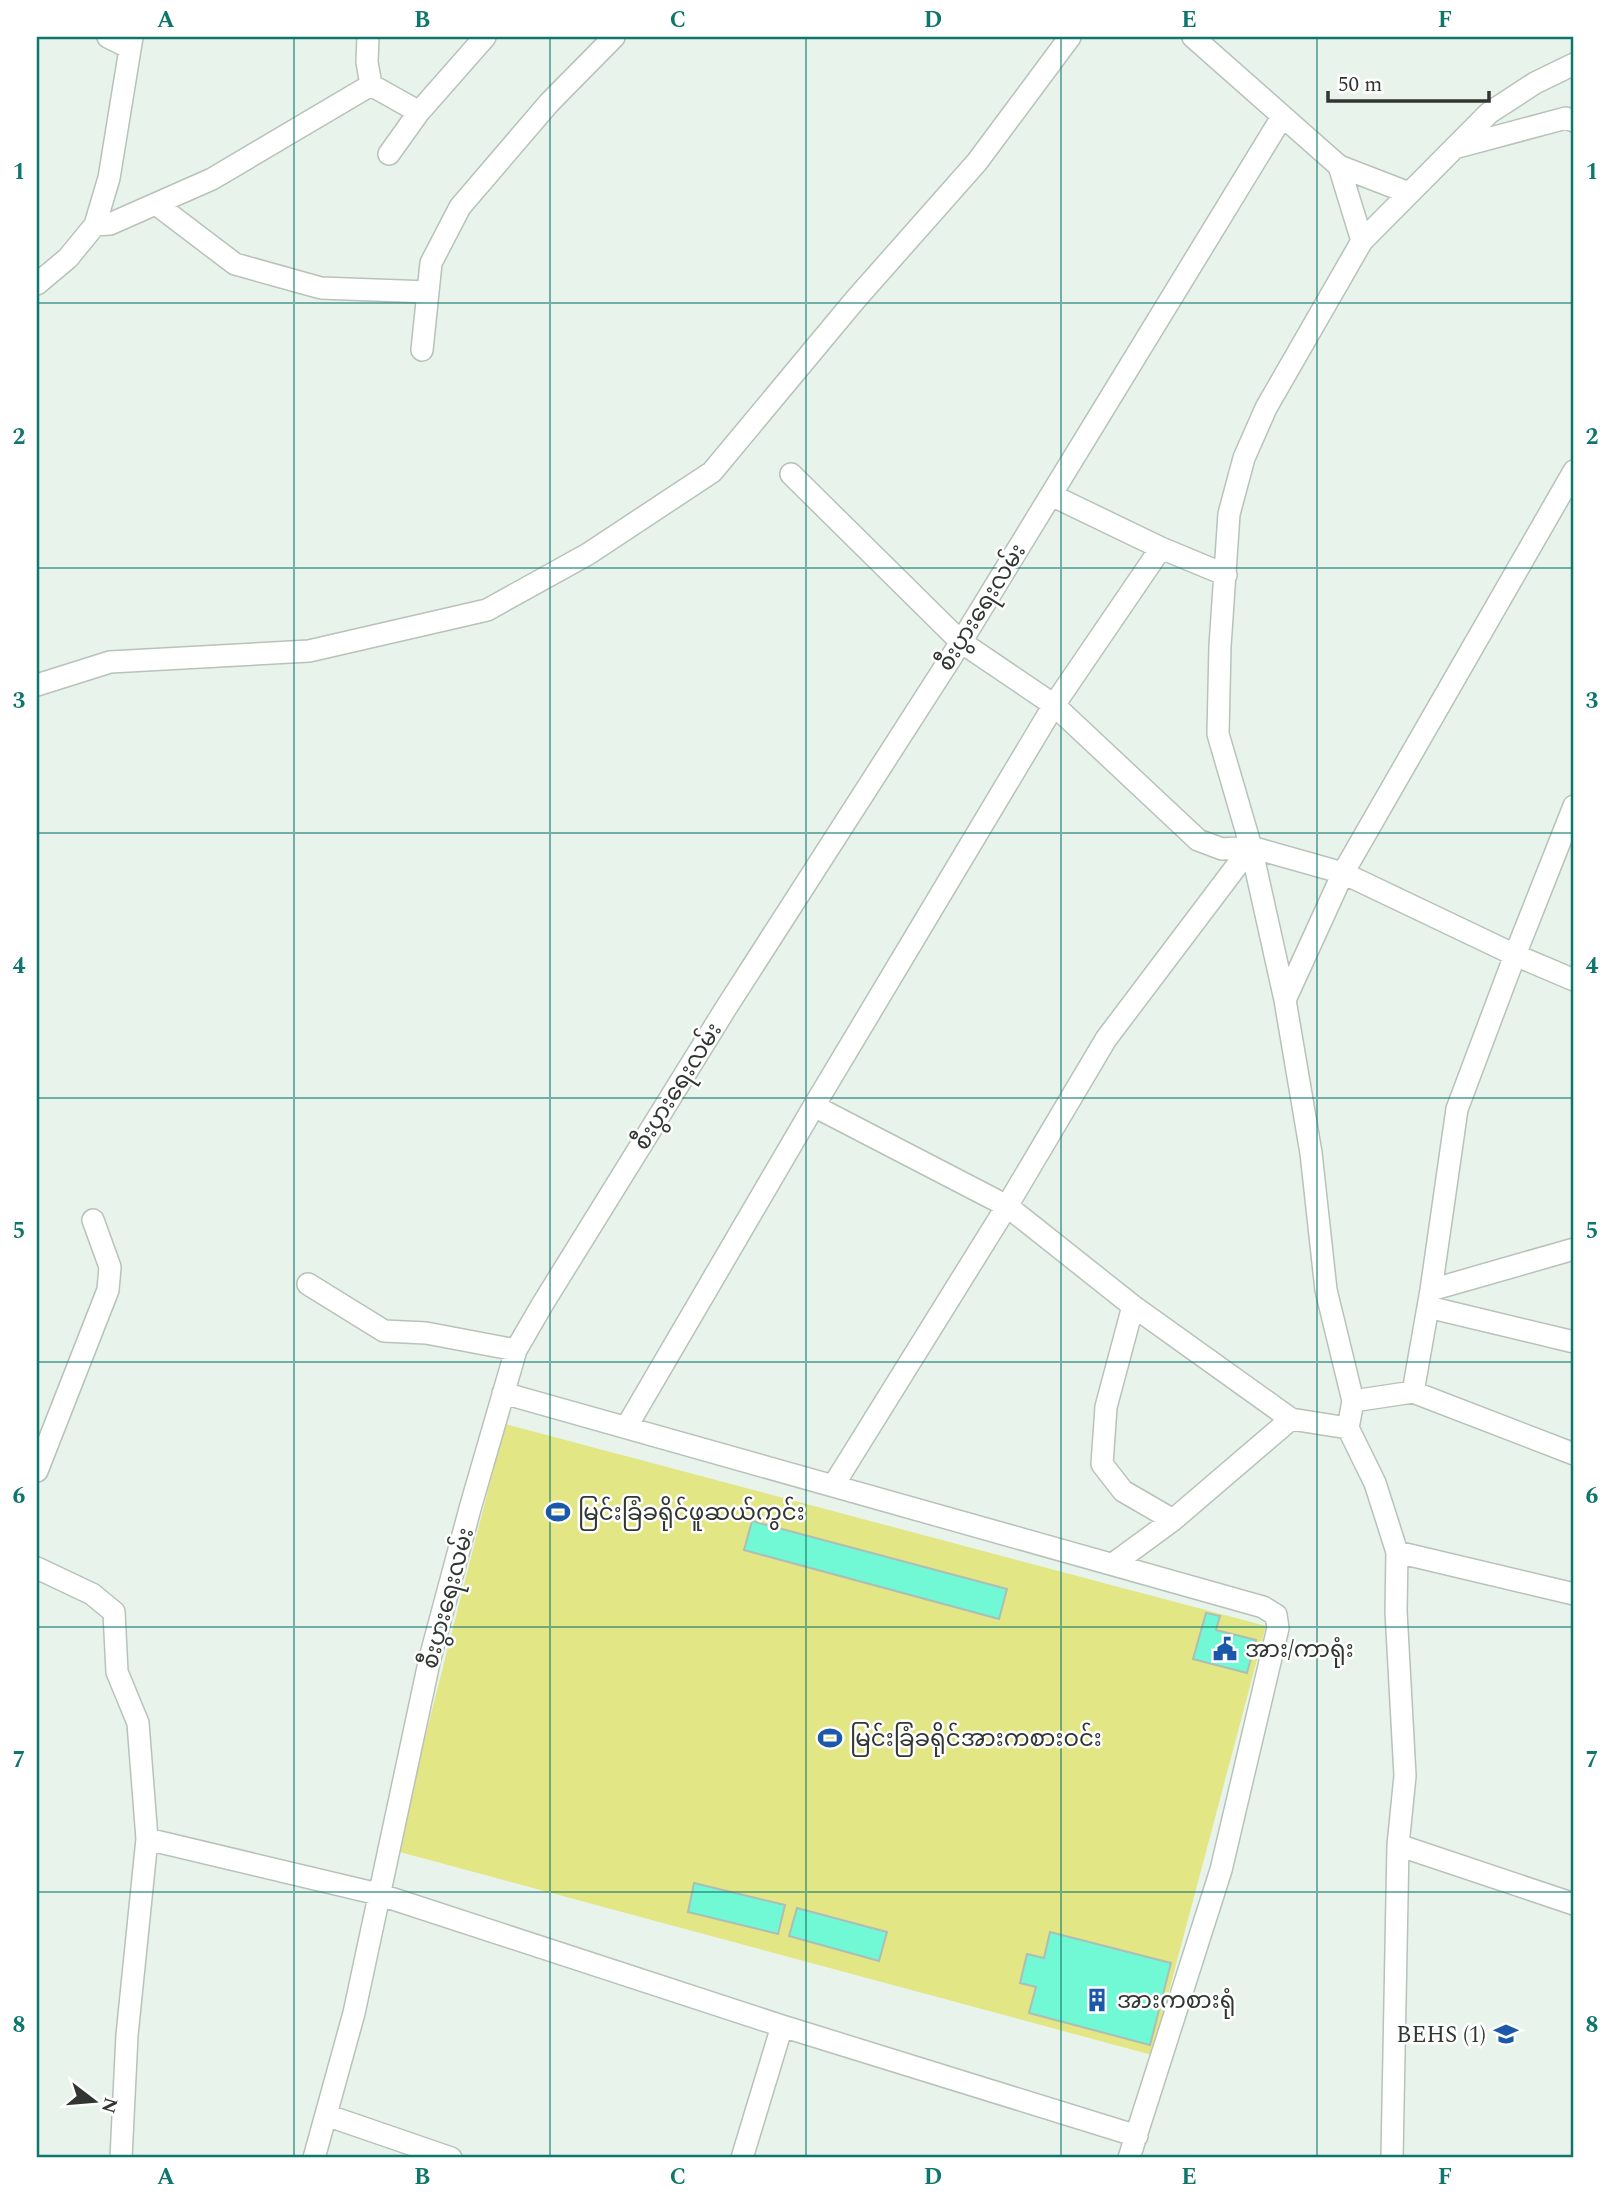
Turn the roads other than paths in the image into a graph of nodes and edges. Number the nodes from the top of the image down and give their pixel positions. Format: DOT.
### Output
graph roads {
  1 [pos="108,37"];
  2 [pos="368,37"];
  3 [pos="485,37"];
  4 [pos="614,37"];
  5 [pos="1070,37"];
  6 [pos="1193,37"];
  7 [pos="131,42"];
  8 [pos="1574,64"];
  9 [pos="371,85"];
  10 [pos="419,112"];
  11 [pos="1282,117"];
  12 [pos="1574,121"];
  13 [pos="1452,149"];
  14 [pos="389,154"];
  15 [pos="1339,166"];
  16 [pos="1409,193"];
  17 [pos="156,204"];
  18 [pos="95,225"];
  19 [pos="1362,241"];
  20 [pos="37,284"];
  21 [pos="428,292"];
  22 [pos="422,350"];
  23 [pos="1574,471"];
  24 [pos="791,474"];
  25 [pos="1051,495"];
  26 [pos="1161,548"];
  27 [pos="1226,575"];
  28 [pos="961,642"];
  29 [pos="37,685"];
  30 [pos="1054,705"];
  31 [pos="1574,806"];
  32 [pos="1251,847"];
  33 [pos="1343,873"];
  34 [pos="1515,955"];
  35 [pos="1574,980"];
  36 [pos="1285,1000"];
  37 [pos="814,1106"];
  38 [pos="1007,1206"];
  39 [pos="93,1220"];
  40 [pos="1574,1249"];
  41 [pos="308,1284"];
  42 [pos="1430,1298"];
  43 [pos="1133,1306"];
  44 [pos="1574,1342"];
  45 [pos="516,1350"];
  46 [pos="1413,1392"];
  47 [pos="503,1393"];
  48 [pos="1353,1401"];
  49 [pos="1291,1419"];
  50 [pos="626,1426"];
  51 [pos="1348,1428"];
  52 [pos="1574,1454"];
  53 [pos="37,1471"];
  54 [pos="833,1486"];
  55 [pos="1173,1520"];
  56 [pos="1396,1552"];
  57 [pos="1113,1564"];
  58 [pos="37,1567"];
  59 [pos="1574,1594"];
  60 [pos="147,1839"];
  61 [pos="1398,1845"];
  62 [pos="378,1894"];
  63 [pos="1573,1900"];
  64 [pos="782,2026"];
  65 [pos="326,2115"];
  66 [pos="1137,2136"];
  67 [pos="121,2158"];
  68 [pos="314,2158"];
  69 [pos="451,2158"];
  70 [pos="742,2158"];
  71 [pos="1129,2158"];
  72 [pos="1392,2158"];
  1 -- 7 [label="street"];
  2 -- 9 [label="street"];
  3 -- 10 [label="street"];
  4 -- 21 [label="street"];
  5 -- 29 [label="street"];
  6 -- 11 [label="street"];
  7 -- 18 [label="street"];
  8 -- 13 [label="street"];
  9 -- 10 [label="street"];
  9 -- 17 [label="street"];
  10 -- 14 [label="street"];
  11 -- 15 [label="street"];
  11 -- 25 [label="street, စီးပွားရေးလမ်း"];
  12 -- 13 [label="street"];
  13 -- 16 [label="street"];
  15 -- 16 [label="street"];
  15 -- 19 [label="street"];
  16 -- 19 [label="street"];
  17 -- 18 [label="street"];
  17 -- 21 [label="street"];
  18 -- 20 [label="street"];
  19 -- 27 [label="street"];
  21 -- 22 [label="street"];
  23 -- 33 [label="street"];
  24 -- 28 [label="street"];
  25 -- 26 [label="street"];
  25 -- 28 [label="street, စီးပွားရေးလမ်း"];
  26 -- 27 [label="street"];
  26 -- 30 [label="street"];
  27 -- 32 [label="street"];
  28 -- 30 [label="street"];
  28 -- 45 [label="street, စီးပွားရေးလမ်း"];
  30 -- 32 [label="street"];
  30 -- 37 [label="street"];
  31 -- 34 [label="street"];
  32 -- 33 [label="street"];
  32 -- 36 [label="street"];
  32 -- 38 [label="street"];
  33 -- 34 [label="street"];
  33 -- 36 [label="street"];
  34 -- 35 [label="street"];
  34 -- 42 [label="street"];
  36 -- 48 [label="street"];
  37 -- 38 [label="street"];
  37 -- 50 [label="street"];
  38 -- 43 [label="street"];
  38 -- 54 [label="street"];
  39 -- 53 [label="street"];
  40 -- 42 [label="street"];
  41 -- 45 [label="street"];
  42 -- 44 [label="street"];
  42 -- 46 [label="street"];
  43 -- 49 [label="street"];
  43 -- 55 [label="street"];
  45 -- 47 [label="street, စီးပွားရေးလမ်း"];
  46 -- 48 [label="street"];
  46 -- 52 [label="street"];
  47 -- 50 [label="street"];
  47 -- 62 [label="street, စီးပွားရေးလမ်း"];
  48 -- 51 [label="street"];
  49 -- 51 [label="street"];
  49 -- 55 [label="street"];
  50 -- 54 [label="street"];
  51 -- 56 [label="street"];
  54 -- 57 [label="street"];
  55 -- 57 [label="street"];
  56 -- 59 [label="street"];
  56 -- 61 [label="street"];
  57 -- 66 [label="street"];
  58 -- 60 [label="street"];
  60 -- 62 [label="street"];
  60 -- 67 [label="street"];
  61 -- 63 [label="street"];
  61 -- 72 [label="street"];
  62 -- 64 [label="street"];
  62 -- 65 [label="street, စီးပွားရေးလမ်း"];
  64 -- 66 [label="street"];
  64 -- 70 [label="street"];
  65 -- 68 [label="street, စီးပွားရေးလမ်း"];
  65 -- 69 [label="street"];
  66 -- 71 [label="street"];
}
